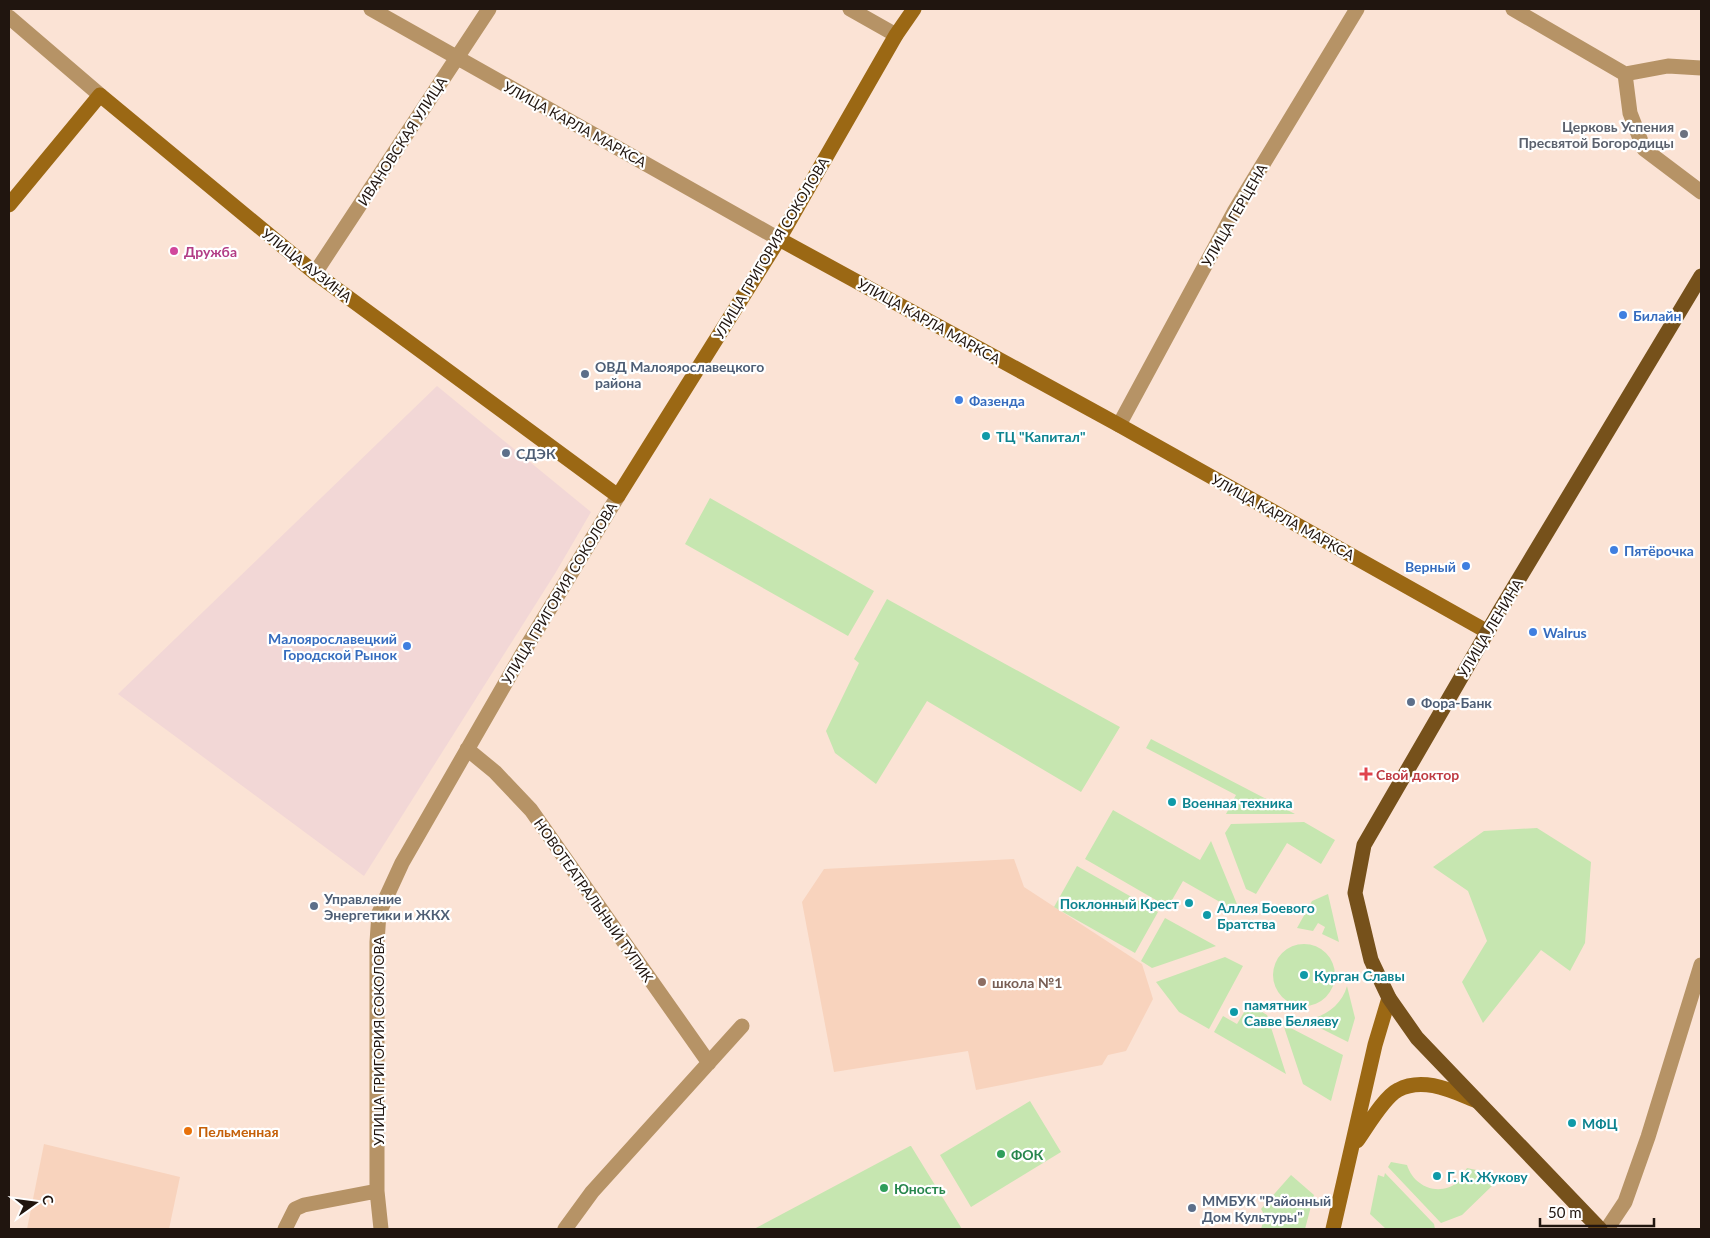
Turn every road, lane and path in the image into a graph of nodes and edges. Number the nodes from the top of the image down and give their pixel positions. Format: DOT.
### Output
graph roads {
  1 [pos="371,9"];
  2 [pos="489,9"];
  3 [pos="850,9"];
  4 [pos="914,9"];
  5 [pos="1357,9"];
  6 [pos="1513,9"];
  7 [pos="9,17"];
  8 [pos="896,35"];
  9 [pos="457,57"];
  10 [pos="1701,68"];
  11 [pos="1625,74"];
  12 [pos="100,95"];
  13 [pos="1701,192"];
  14 [pos="9,206"];
  15 [pos="779,239"];
  16 [pos="315,273"];
  17 [pos="1701,276"];
  18 [pos="1119,425"];
  19 [pos="618,496"];
  20 [pos="1488,632"];
  21 [pos="467,749"];
  22 [pos="1701,965"];
  23 [pos="1389,998"];
  24 [pos="742,1026"];
  25 [pos="709,1063"];
  26 [pos="1477,1101"];
  27 [pos="1353,1146"];
  28 [pos="377,1191"];
  29 [pos="285,1229"];
  30 [pos="381,1229"];
  31 [pos="565,1229"];
  32 [pos="1333,1229"];
  33 [pos="1600,1229"];
  34 [pos="1607,1229"];
  1 -- 9 [label="street, УЛИЦА КАРЛА МАРКСА"];
  2 -- 9 [label="street, ИВАНОВСКАЯ УЛИЦА"];
  3 -- 8 [label="street"];
  4 -- 8 [label="main road, УЛИЦА ГРИГОРИЯ СОКОЛОВА"];
  5 -- 18 [label="street, УЛИЦА ГЕРЦЕНА"];
  6 -- 11 [label="street"];
  7 -- 12 [label="street, УЛИЦА АУЗИНА"];
  8 -- 15 [label="main road, УЛИЦА ГРИГОРИЯ СОКОЛОВА"];
  9 -- 15 [label="street, УЛИЦА КАРЛА МАРКСА"];
  9 -- 16 [label="street, ИВАНОВСКАЯ УЛИЦА"];
  10 -- 11 [label="street"];
  11 -- 13 [label="street"];
  12 -- 14 [label="main road"];
  12 -- 16 [label="main road, УЛИЦА АУЗИНА"];
  15 -- 18 [label="main road, УЛИЦА КАРЛА МАРКСА"];
  15 -- 19 [label="main road, УЛИЦА ГРИГОРИЯ СОКОЛОВА"];
  16 -- 19 [label="main road, УЛИЦА АУЗИНА"];
  17 -- 20 [label="main road, УЛИЦА ЛЕНИНА"];
  18 -- 20 [label="main road, УЛИЦА КАРЛА МАРКСА"];
  19 -- 21 [label="street, УЛИЦА ГРИГОРИЯ СОКОЛОВА"];
  20 -- 23 [label="main road, УЛИЦА ЛЕНИНА"];
  21 -- 25 [label="street, НОВОТЕАТРАЛЬНЫЙ ТУПИК"];
  21 -- 28 [label="street, УЛИЦА ГРИГОРИЯ СОКОЛОВА"];
  22 -- 34 [label="street"];
  23 -- 26 [label="main road, УЛИЦА ЛЕНИНА"];
  23 -- 27 [label="main road"];
  24 -- 25 [label="street"];
  25 -- 31 [label="street"];
  26 -- 27 [label="main road"];
  26 -- 33 [label="main road, УЛИЦА ЛЕНИНА"];
  27 -- 32 [label="main road"];
  28 -- 29 [label="street"];
  28 -- 30 [label="street, УЛИЦА ГРИГОРИЯ СОКОЛОВА"];
}
